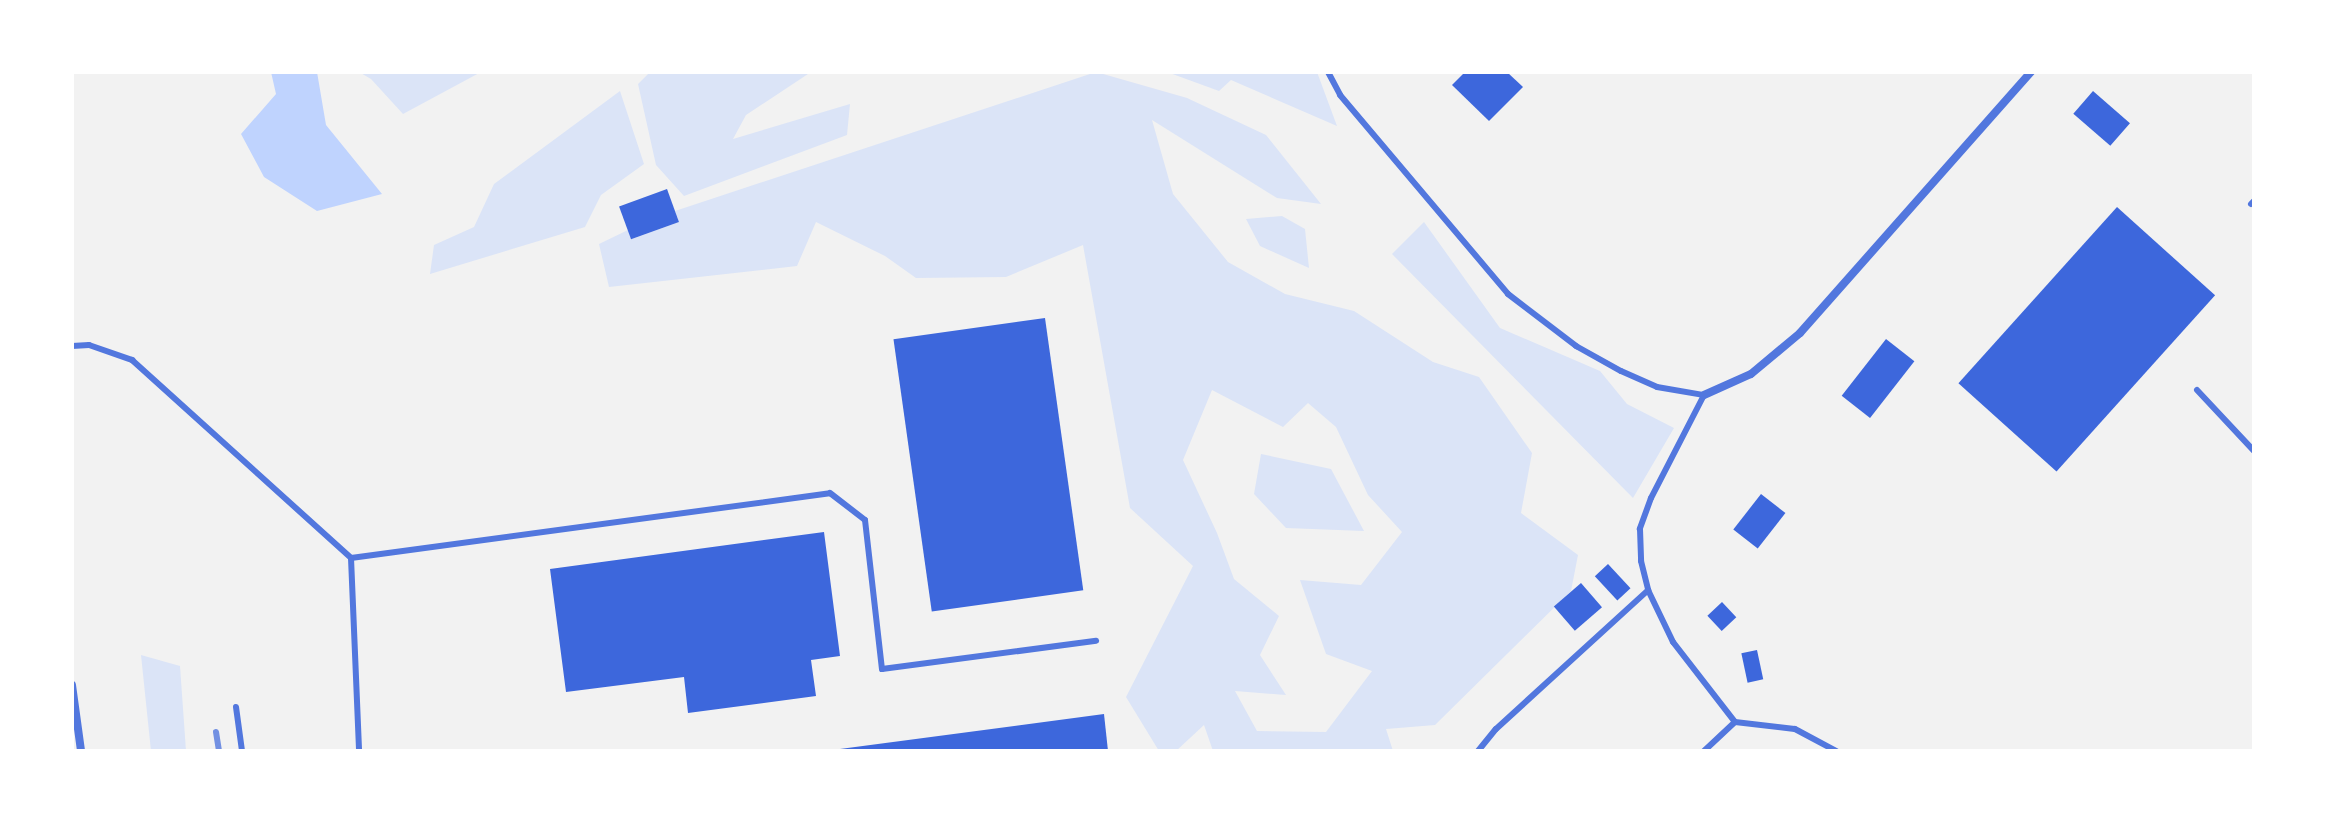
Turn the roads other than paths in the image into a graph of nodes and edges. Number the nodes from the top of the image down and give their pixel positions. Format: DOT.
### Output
graph roads {
  1 [pos="1328,72"];
  2 [pos="2031,72"];
  3 [pos="72,346"];
  4 [pos="2197,390"];
  5 [pos="1704,395"];
  6 [pos="2254,451"];
  7 [pos="351,558"];
  8 [pos="1648,590"];
  9 [pos="1096,641"];
  10 [pos="72,685"];
  11 [pos="236,707"];
  12 [pos="1735,722"];
  13 [pos="81,751"];
  14 [pos="242,751"];
  15 [pos="359,751"];
  16 [pos="1478,751"];
  17 [pos="1704,751"];
  18 [pos="1836,751"];
  1 -- 5 [label="lane"];
  2 -- 5 [label="street"];
  3 -- 7 [label="lane"];
  4 -- 6 [label="lane"];
  5 -- 8 [label="lane"];
  7 -- 9 [label="lane"];
  7 -- 15 [label="lane"];
  8 -- 12 [label="lane"];
  8 -- 16 [label="lane"];
  10 -- 13 [label="street"];
  11 -- 14 [label="lane"];
  12 -- 17 [label="lane"];
  12 -- 18 [label="lane"];
}
